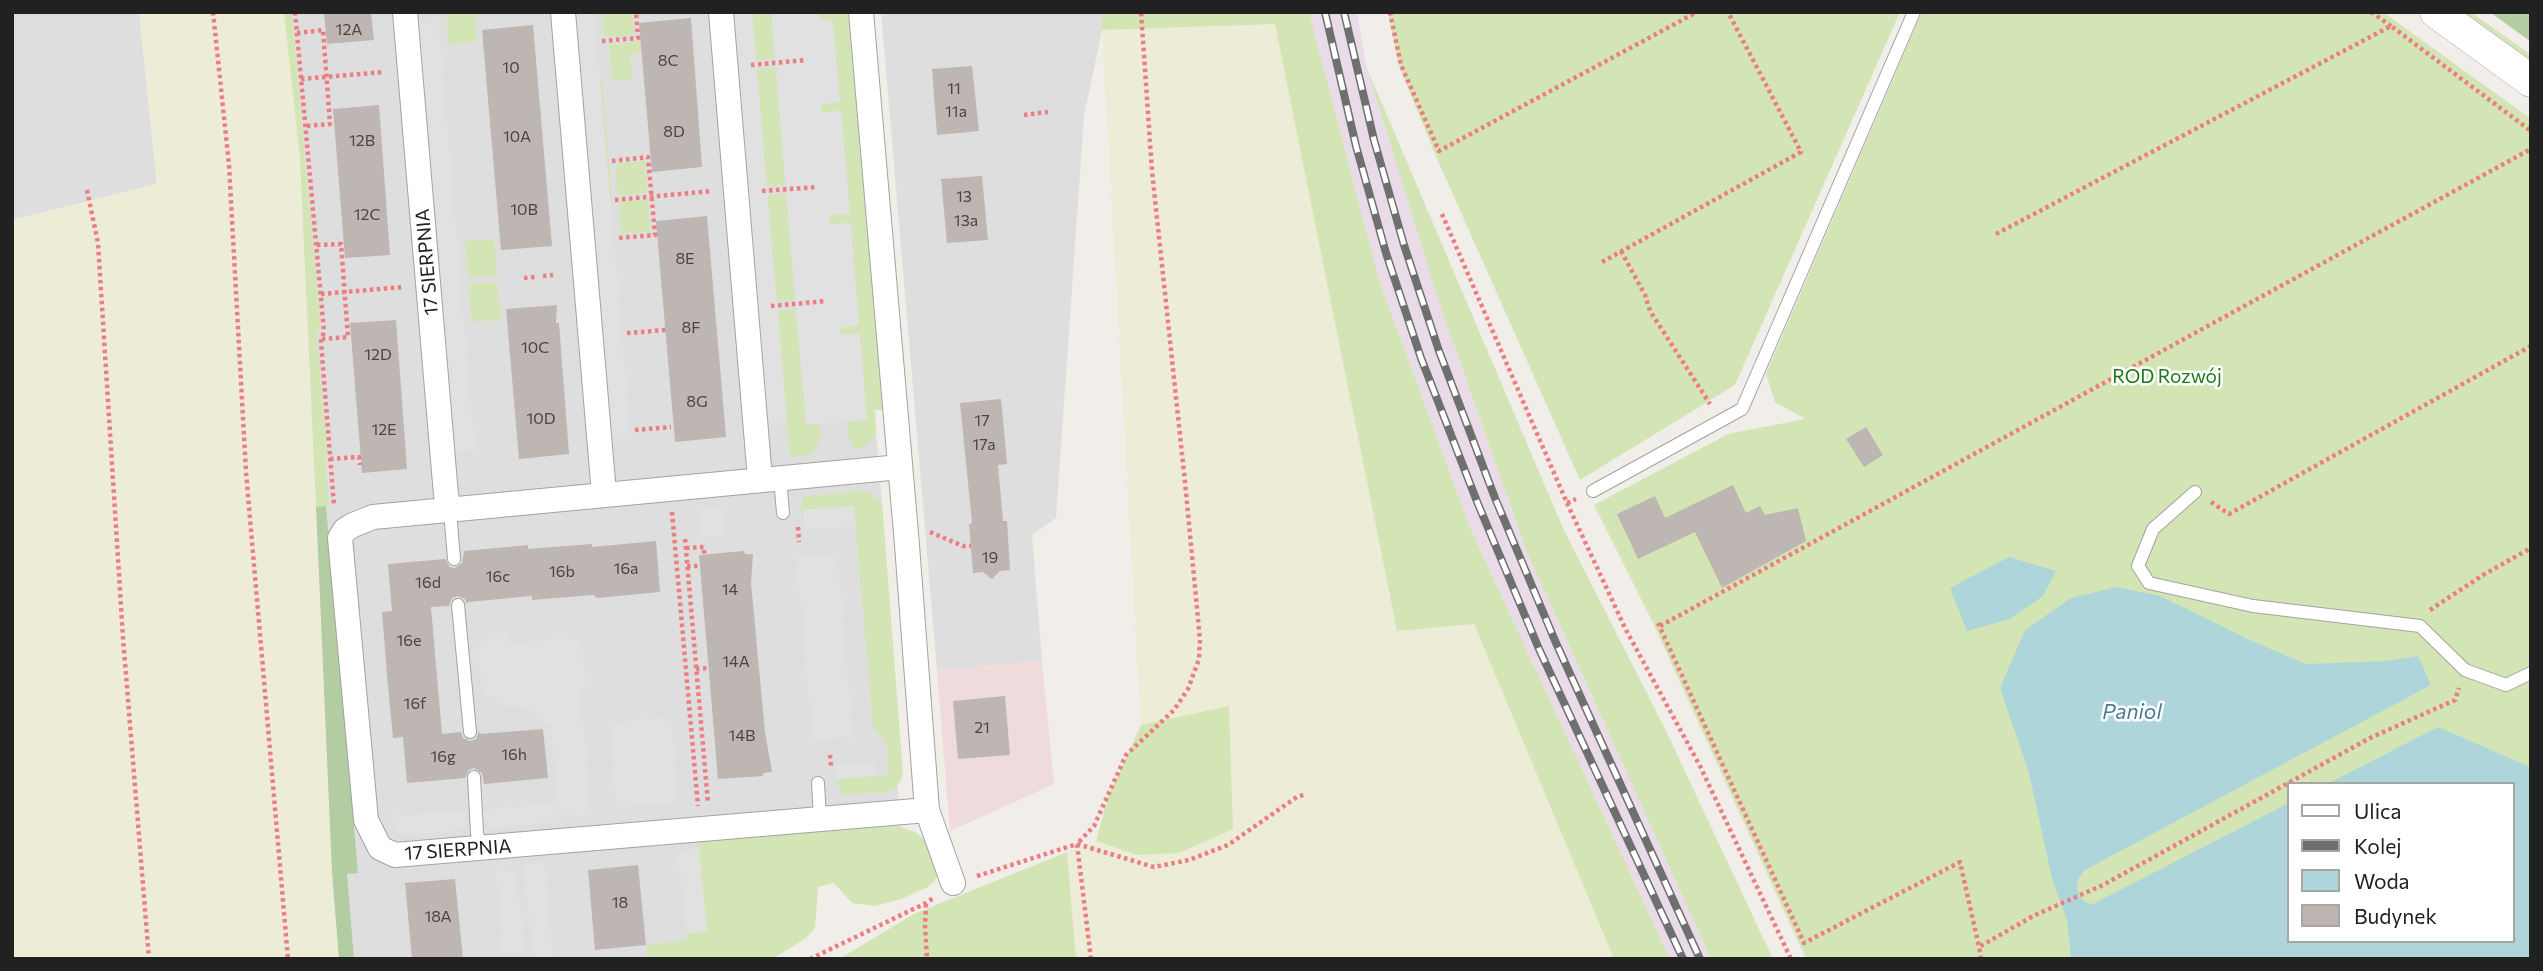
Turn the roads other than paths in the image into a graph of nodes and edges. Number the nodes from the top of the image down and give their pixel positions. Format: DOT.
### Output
graph roads {
  1 [pos="405,12"];
  2 [pos="564,12"];
  3 [pos="721,12"];
  4 [pos="860,12"];
  5 [pos="1914,12"];
  6 [pos="2436,12"];
  7 [pos="2531,81"];
  8 [pos="900,467"];
  9 [pos="770,479"];
  10 [pos="1592,491"];
  11 [pos="2195,492"];
  12 [pos="604,494"];
  13 [pos="450,511"];
  14 [pos="783,513"];
  15 [pos="454,559"];
  16 [pos="458,605"];
  17 [pos="2531,673"];
  18 [pos="470,732"];
  19 [pos="474,777"];
  20 [pos="818,783"];
  21 [pos="927,810"];
  22 [pos="820,819"];
  23 [pos="481,849"];
  24 [pos="953,883"];
  1 -- 13 [label="street, 17 SIERPNIA"];
  2 -- 12 [label="street"];
  3 -- 9 [label="street"];
  4 -- 8 [label="street"];
  5 -- 10 [label="lane"];
  6 -- 7 [label="street"];
  8 -- 9 [label="street, 17 SIERPNIA"];
  8 -- 21 [label="street"];
  9 -- 12 [label="street, 17 SIERPNIA"];
  9 -- 14 [label="lane"];
  11 -- 17 [label="lane"];
  12 -- 13 [label="street, 17 SIERPNIA"];
  13 -- 15 [label="lane"];
  13 -- 23 [label="street, 17 SIERPNIA"];
  16 -- 18 [label="lane"];
  19 -- 23 [label="lane"];
  20 -- 22 [label="lane"];
  21 -- 22 [label="street, 17 SIERPNIA"];
  21 -- 24 [label="street"];
  22 -- 23 [label="street, 17 SIERPNIA"];
}
